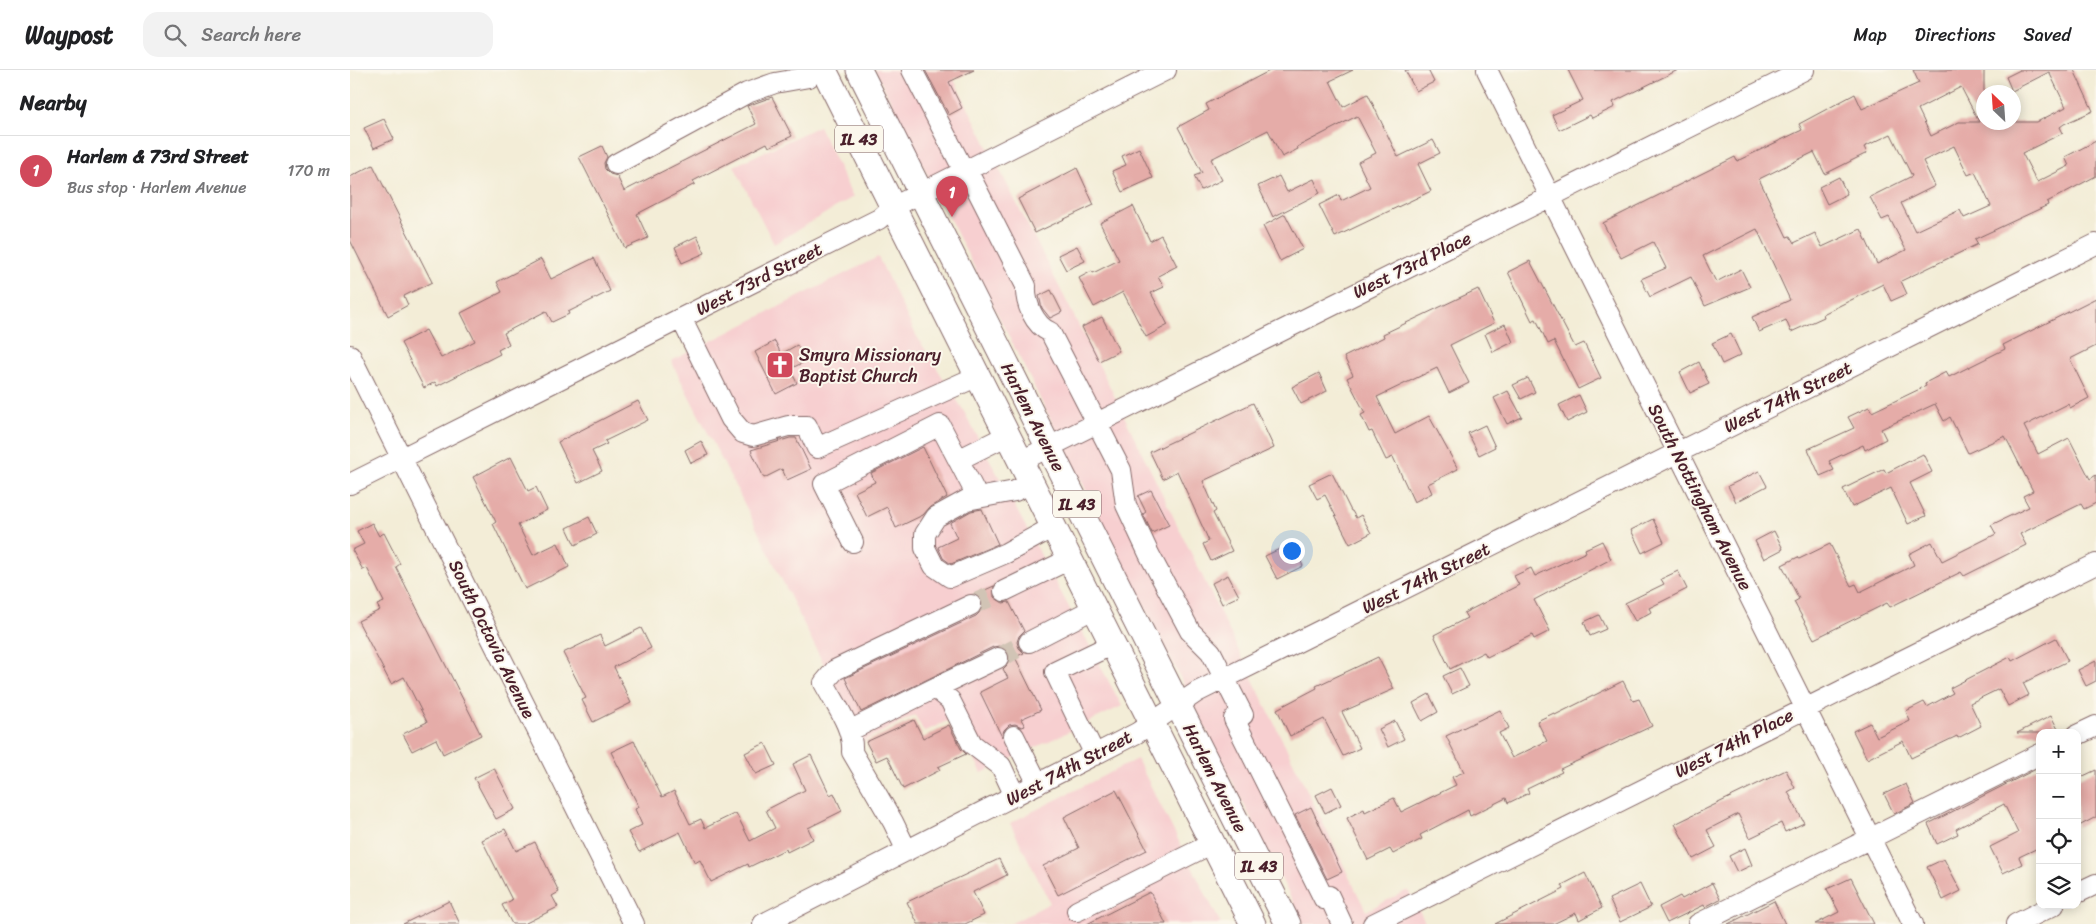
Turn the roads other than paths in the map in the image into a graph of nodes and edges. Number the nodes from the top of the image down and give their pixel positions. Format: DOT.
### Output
graph roads {
  1 [pos="817,70"];
  2 [pos="824,70"];
  3 [pos="859,70"];
  4 [pos="912,70"];
  5 [pos="1166,70"];
  6 [pos="1487,70"];
  7 [pos="1804,70"];
  8 [pos="616,164"];
  9 [pos="964,172"];
  10 [pos="921,193"];
  11 [pos="1550,197"];
  12 [pos="893,207"];
  13 [pos="2096,244"];
  14 [pos="681,318"];
  15 [pos="350,355"];
  16 [pos="978,376"];
  17 [pos="1096,423"];
  18 [pos="1008,435"];
  19 [pos="1048,447"];
  20 [pos="1678,452"];
  21 [pos="402,458"];
  22 [pos="958,460"];
  23 [pos="1020,461"];
  24 [pos="1032,483"];
  25 [pos="350,484"];
  26 [pos="974,490"];
  27 [pos="1054,527"];
  28 [pos="853,542"];
  29 [pos="1070,559"];
  30 [pos="2096,564"];
  31 [pos="1004,591"];
  32 [pos="972,605"];
  33 [pos="1095,608"];
  34 [pos="1029,642"];
  35 [pos="1113,644"];
  36 [pos="998,658"];
  37 [pos="1224,678"];
  38 [pos="935,688"];
  39 [pos="1178,705"];
  40 [pos="1806,708"];
  41 [pos="1152,723"];
  42 [pos="2096,726"];
  43 [pos="850,731"];
  44 [pos="2081,733"];
  45 [pos="1014,736"];
  46 [pos="1095,755"];
  47 [pos="2036,756"];
  48 [pos="1038,784"];
  49 [pos="1015,796"];
  50 [pos="1870,838"];
  51 [pos="1213,843"];
  52 [pos="907,851"];
  53 [pos="2096,884"];
  54 [pos="2081,892"];
  55 [pos="2046,909"];
  56 [pos="1077,911"];
  57 [pos="634,924"];
  58 [pos="762,924"];
  59 [pos="1253,924"];
  60 [pos="1288,924"];
  61 [pos="1342,924"];
  62 [pos="1373,924"];
  63 [pos="1698,924"];
  64 [pos="1913,924"];
  65 [pos="2016,924"];
  1 -- 8 [label="street"];
  2 -- 12 [label="main road, Harlem Avenue / IL 43"];
  3 -- 10 [label="main road, Harlem Avenue / IL 43"];
  4 -- 9 [label="street"];
  5 -- 9 [label="street, West 73rd Street"];
  6 -- 11 [label="street, South Nottingham Avenue"];
  7 -- 11 [label="street, West 73rd Place"];
  9 -- 10 [label="street, West 73rd Street"];
  9 -- 17 [label="street"];
  10 -- 12 [label="street, West 73rd Street"];
  10 -- 19 [label="main road, Harlem Avenue / IL 43"];
  11 -- 17 [label="street, West 73rd Place"];
  11 -- 20 [label="street, South Nottingham Avenue"];
  12 -- 14 [label="street, West 73rd Street"];
  12 -- 16 [label="main road, Harlem Avenue / IL 43"];
  13 -- 20 [label="street, West 74th Street"];
  14 -- 16 [label="street"];
  14 -- 21 [label="street, West 73rd Street"];
  15 -- 21 [label="street, South Octavia Avenue"];
  16 -- 18 [label="main road, Harlem Avenue / IL 43"];
  17 -- 19 [label="street, West 73rd Place"];
  17 -- 37 [label="street"];
  18 -- 22 [label="street"];
  18 -- 23 [label="main road, Harlem Avenue / IL 43"];
  19 -- 23 [label="street, West 73rd Place"];
  19 -- 39 [label="main road, Harlem Avenue / IL 43"];
  20 -- 37 [label="street, West 74th Street"];
  20 -- 40 [label="street, South Nottingham Avenue"];
  21 -- 25 [label="street, West 73rd Street"];
  21 -- 57 [label="street, South Octavia Avenue"];
  22 -- 26 [label="street"];
  22 -- 28 [label="street"];
  23 -- 24 [label="main road, Harlem Avenue / IL 43"];
  24 -- 27 [label="main road, Harlem Avenue / IL 43"];
  24 -- 27 [label="street"];
  27 -- 29 [label="main road, Harlem Avenue / IL 43"];
  29 -- 31 [label="street"];
  29 -- 33 [label="main road, Harlem Avenue / IL 43"];
  30 -- 40 [label="street, West 74th Place"];
  32 -- 43 [label="street"];
  33 -- 34 [label="street"];
  33 -- 35 [label="main road, Harlem Avenue / IL 43"];
  35 -- 41 [label="main road, Harlem Avenue / IL 43"];
  35 -- 46 [label="street"];
  36 -- 38 [label="street"];
  37 -- 39 [label="street, West 74th Street"];
  37 -- 61 [label="street"];
  38 -- 43 [label="street"];
  38 -- 49 [label="street"];
  39 -- 41 [label="street, West 74th Street"];
  39 -- 60 [label="main road, Harlem Avenue / IL 43"];
  40 -- 50 [label="street, South Nottingham Avenue"];
  40 -- 62 [label="street, West 74th Place"];
  41 -- 46 [label="street, West 74th Street"];
  41 -- 51 [label="main road, Harlem Avenue / IL 43"];
  42 -- 44 [label="street"];
  43 -- 52 [label="street"];
  45 -- 48 [label="street"];
  46 -- 48 [label="street, West 74th Street"];
  47 -- 50 [label="street"];
  48 -- 49 [label="street, West 74th Street"];
  49 -- 52 [label="street, West 74th Street"];
  50 -- 63 [label="street"];
  50 -- 64 [label="street, South Nottingham Avenue"];
  51 -- 56 [label="street"];
  51 -- 59 [label="main road, Harlem Avenue / IL 43"];
  52 -- 58 [label="street, West 74th Street"];
  53 -- 54 [label="street"];
  55 -- 65 [label="street"];
}
